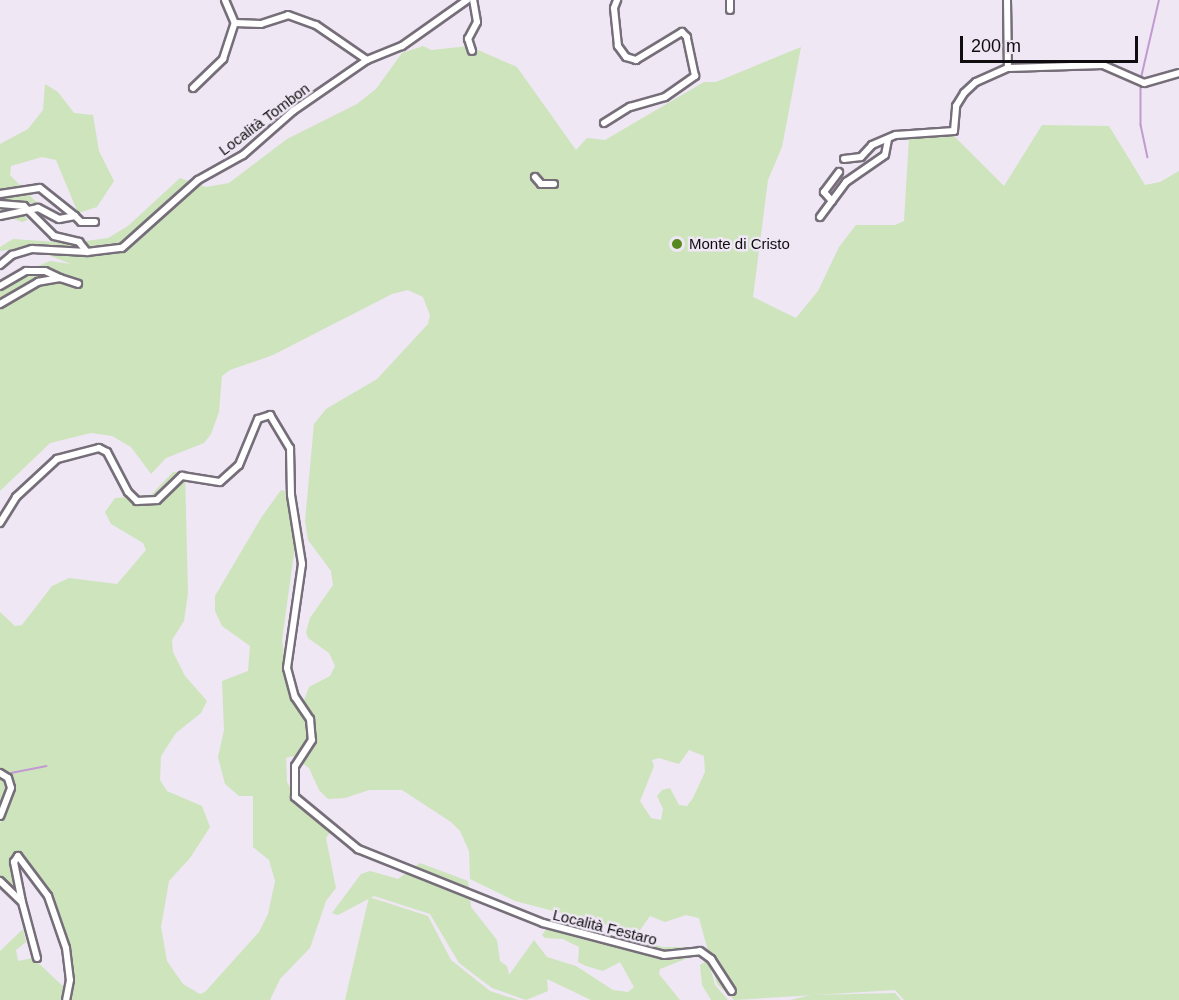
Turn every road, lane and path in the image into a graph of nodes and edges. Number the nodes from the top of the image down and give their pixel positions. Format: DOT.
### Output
graph roads {
  1 [pos="225,0"];
  2 [pos="467,0"];
  3 [pos="473,0"];
  4 [pos="617,0"];
  5 [pos="730,0"];
  6 [pos="1007,0"];
  7 [pos="730,10"];
  8 [pos="236,22"];
  9 [pos="472,51"];
  10 [pos="367,60"];
  11 [pos="1008,68"];
  12 [pos="1179,73"];
  13 [pos="193,87"];
  14 [pos="604,123"];
  15 [pos="888,140"];
  16 [pos="844,159"];
  17 [pos="839,172"];
  18 [pos="535,177"];
  19 [pos="554,184"];
  20 [pos="0,194"];
  21 [pos="832,201"];
  22 [pos="0,204"];
  23 [pos="28,209"];
  24 [pos="0,216"];
  25 [pos="75,216"];
  26 [pos="820,217"];
  27 [pos="95,222"];
  28 [pos="87,252"];
  29 [pos="0,265"];
  30 [pos="60,278"];
  31 [pos="78,284"];
  32 [pos="0,286"];
  33 [pos="0,303"];
  34 [pos="0,522"];
  35 [pos="0,773"];
  36 [pos="0,816"];
  37 [pos="0,881"];
  38 [pos="22,902"];
  39 [pos="37,958"];
  40 [pos="732,991"];
  41 [pos="66,1000"];
  1 -- 8 [label="street"];
  2 -- 10 [label="street, Località Tombon"];
  3 -- 9 [label="street"];
  4 -- 14 [label="street"];
  5 -- 7 [label="street"];
  6 -- 11 [label="street"];
  8 -- 10 [label="street"];
  8 -- 13 [label="street"];
  10 -- 28 [label="street, Località Tombon"];
  11 -- 12 [label="street"];
  11 -- 15 [label="street"];
  15 -- 16 [label="street"];
  15 -- 21 [label="street"];
  17 -- 21 [label="street"];
  18 -- 19 [label="street"];
  20 -- 25 [label="street"];
  21 -- 26 [label="street"];
  22 -- 23 [label="street"];
  23 -- 24 [label="street"];
  23 -- 25 [label="street"];
  23 -- 28 [label="street"];
  25 -- 27 [label="street"];
  28 -- 29 [label="street, Località Tombon"];
  30 -- 31 [label="street"];
  30 -- 32 [label="street"];
  30 -- 33 [label="street"];
  34 -- 40 [label="street, Località Festaro"];
  35 -- 36 [label="street"];
  37 -- 38 [label="street"];
  38 -- 39 [label="street"];
  38 -- 41 [label="street"];
}
